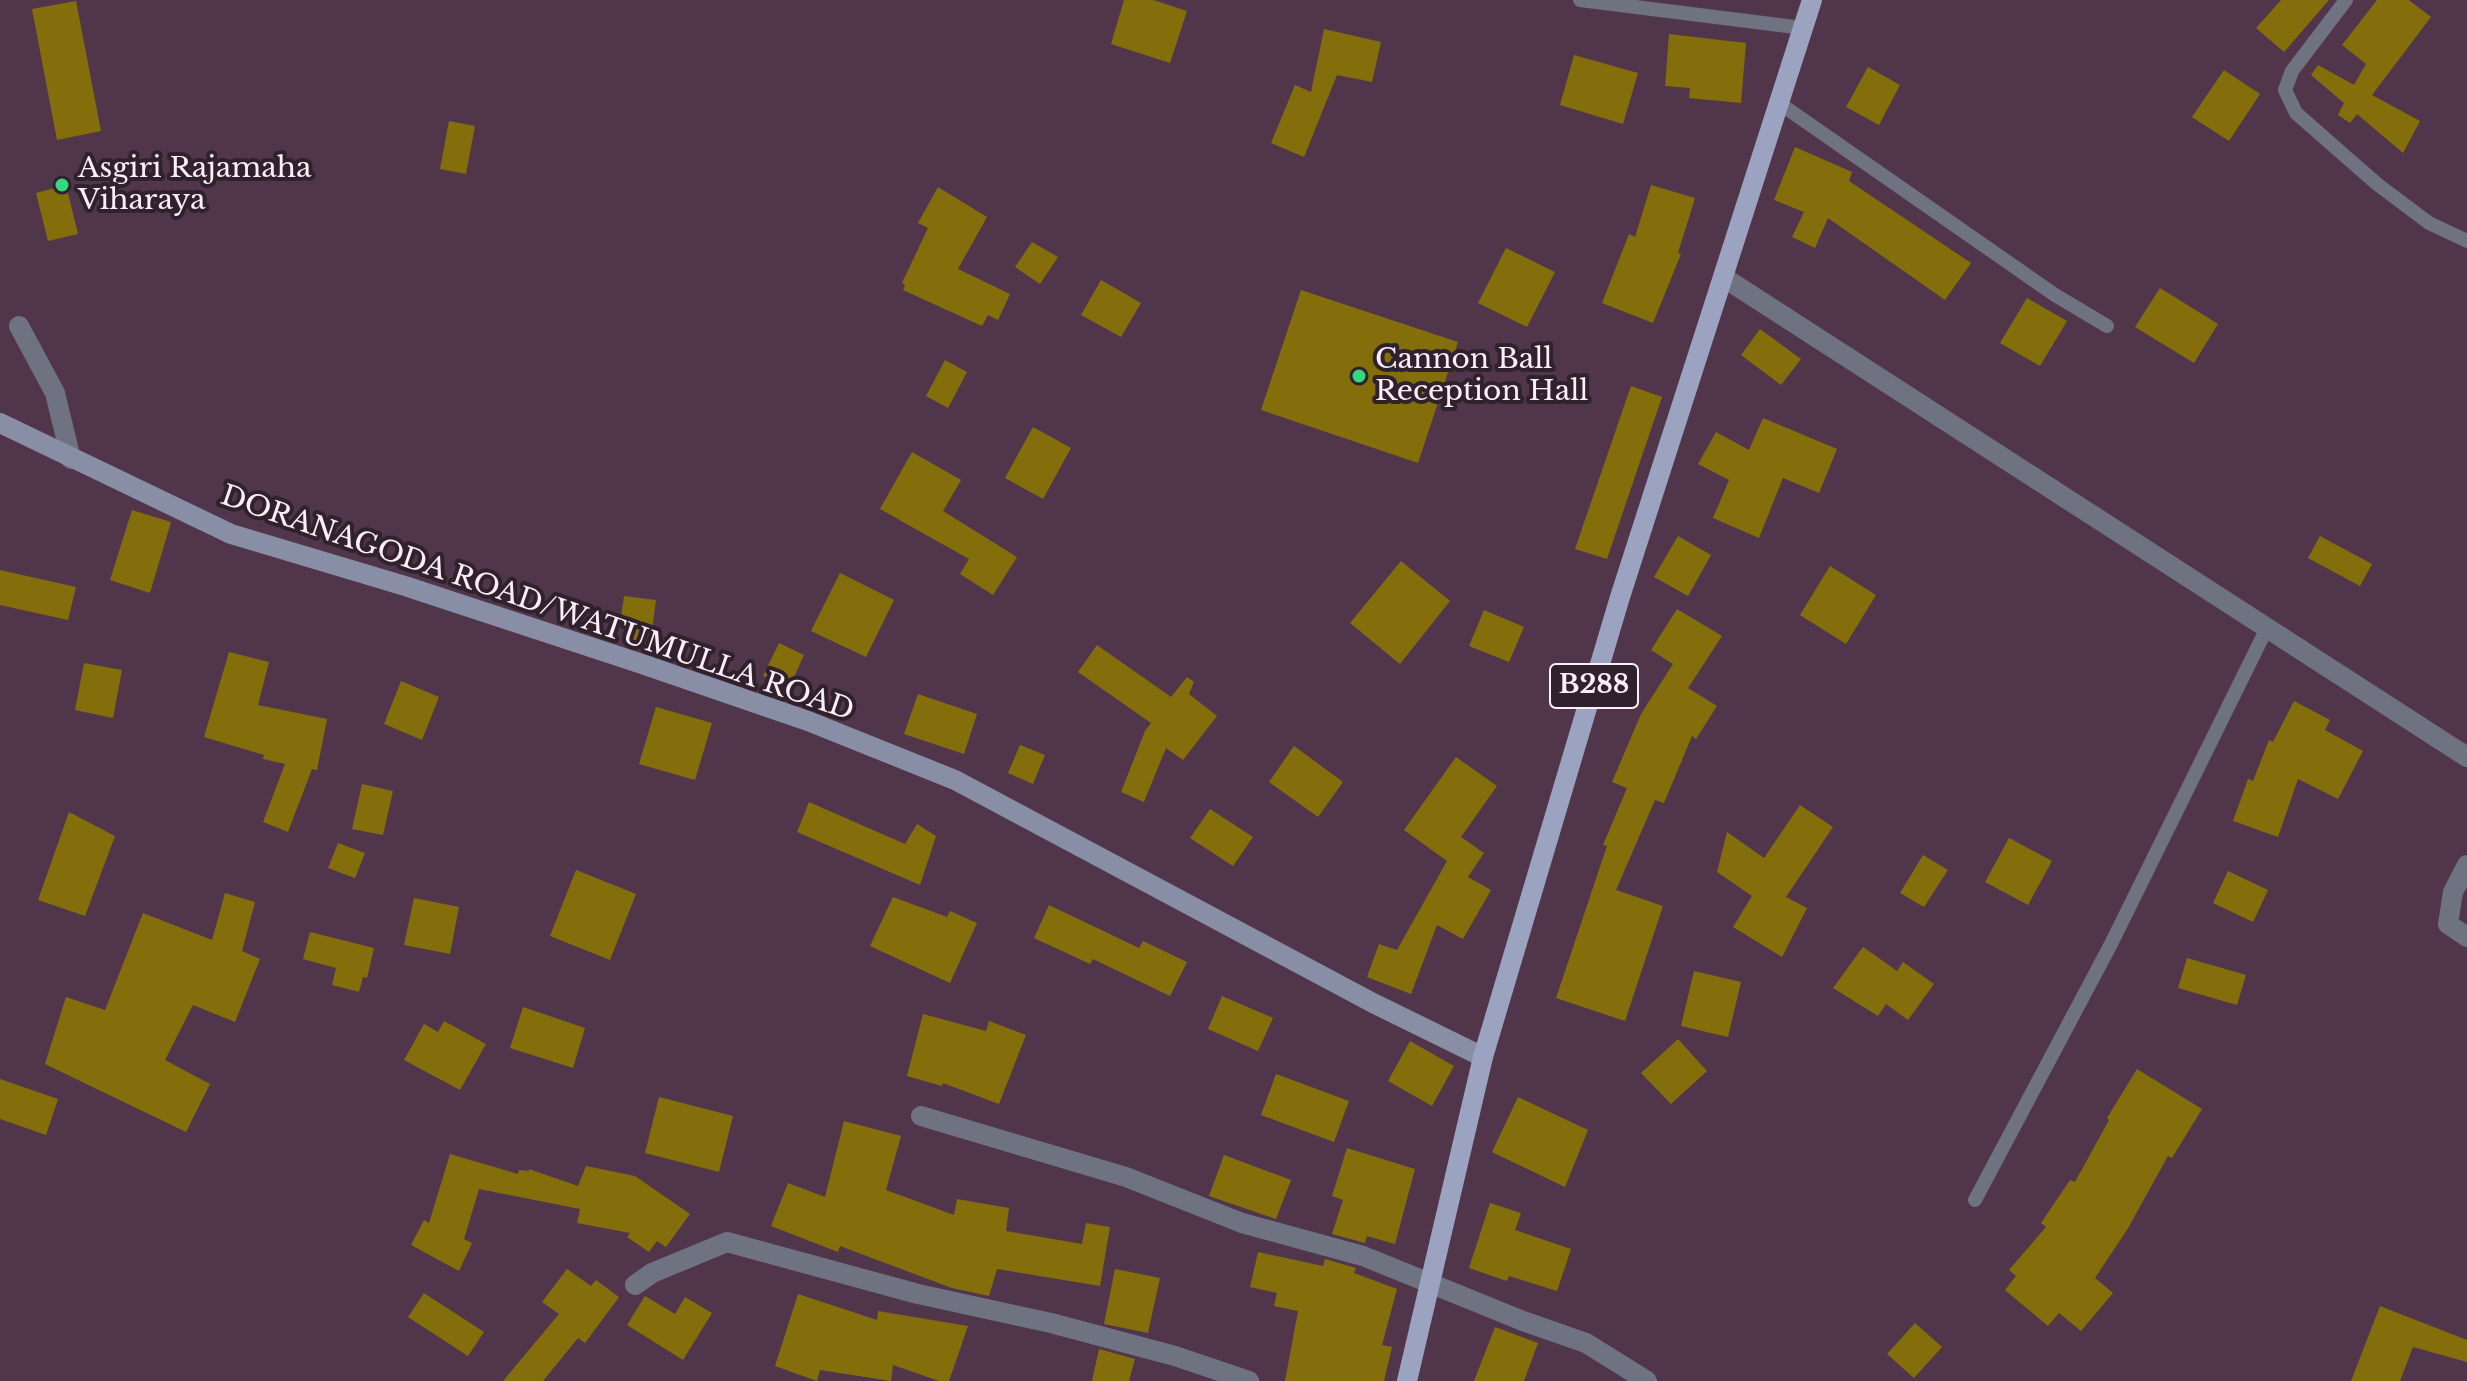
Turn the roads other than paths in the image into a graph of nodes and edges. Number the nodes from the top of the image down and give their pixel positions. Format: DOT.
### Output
graph roads {
  1 [pos="1580,0"];
  2 [pos="1812,0"];
  3 [pos="2346,0"];
  4 [pos="1803,28"];
  5 [pos="1779,103"];
  6 [pos="2467,241"];
  7 [pos="1723,277"];
  8 [pos="19,326"];
  9 [pos="2107,326"];
  10 [pos="0,423"];
  11 [pos="71,459"];
  12 [pos="2267,628"];
  13 [pos="2467,757"];
  14 [pos="2467,865"];
  15 [pos="2467,937"];
  16 [pos="1483,1057"];
  17 [pos="921,1116"];
  18 [pos="1975,1200"];
  19 [pos="1431,1284"];
  20 [pos="635,1285"];
  21 [pos="1249,1381"];
  22 [pos="1407,1381"];
  23 [pos="1647,1381"];
  1 -- 4 [label="lane"];
  2 -- 4 [label="main road, B288"];
  3 -- 6 [label="lane"];
  4 -- 5 [label="main road, B288"];
  5 -- 7 [label="main road, B288"];
  5 -- 9 [label="lane"];
  7 -- 12 [label="street"];
  7 -- 16 [label="main road, B288"];
  8 -- 11 [label="street"];
  10 -- 11 [label="street, DORANAGODA ROAD/WATUMULLA ROAD"];
  11 -- 16 [label="street, DORANAGODA ROAD/WATUMULLA ROAD"];
  12 -- 13 [label="street"];
  12 -- 18 [label="lane"];
  14 -- 15 [label="street"];
  16 -- 19 [label="main road, B288"];
  17 -- 19 [label="street"];
  19 -- 22 [label="main road, B288"];
  19 -- 23 [label="street"];
  20 -- 21 [label="street"];
}
